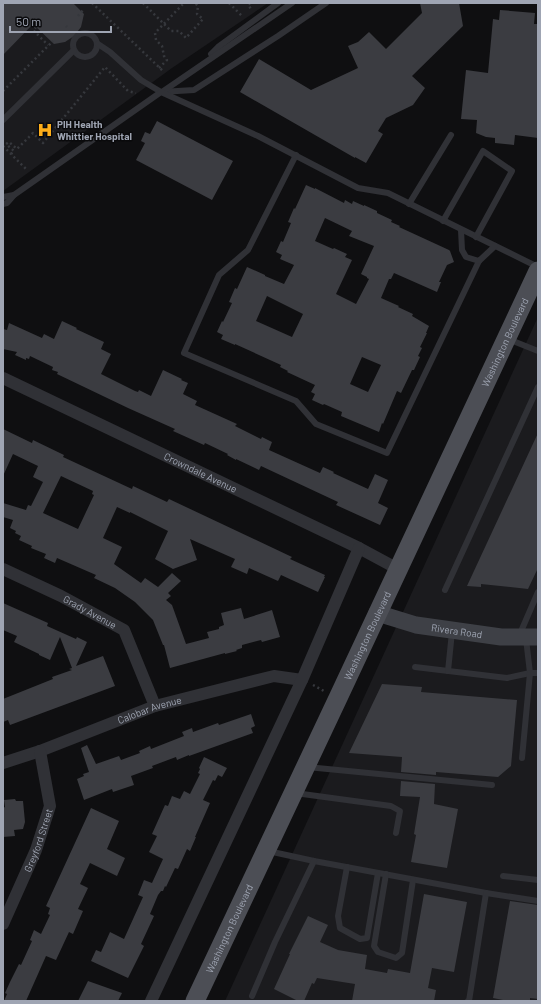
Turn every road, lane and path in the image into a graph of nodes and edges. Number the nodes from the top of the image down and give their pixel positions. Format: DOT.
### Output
graph roads {
  1 [pos="92,3"];
  2 [pos="184,3"];
  3 [pos="195,3"];
  4 [pos="229,3"];
  5 [pos="278,3"];
  6 [pos="292,3"];
  7 [pos="326,3"];
  8 [pos="145,4"];
  9 [pos="250,4"];
  10 [pos="255,6"];
  11 [pos="84,9"];
  12 [pos="78,16"];
  13 [pos="246,20"];
  14 [pos="164,24"];
  15 [pos="36,27"];
  16 [pos="53,41"];
  17 [pos="98,44"];
  18 [pos="48,45"];
  19 [pos="74,50"];
  20 [pos="203,63"];
  21 [pos="159,68"];
  22 [pos="164,72"];
  23 [pos="3,91"];
  24 [pos="161,92"];
  25 [pos="136,93"];
  26 [pos="3,120"];
  27 [pos="451,135"];
  28 [pos="3,146"];
  29 [pos="11,154"];
  30 [pos="296,156"];
  31 [pos="27,170"];
  32 [pos="14,195"];
  33 [pos="3,197"];
  34 [pos="3,204"];
  35 [pos="409,204"];
  36 [pos="443,220"];
  37 [pos="461,230"];
  38 [pos="476,237"];
  39 [pos="495,246"];
  40 [pos="479,261"];
  41 [pos="538,269"];
  42 [pos="506,338"];
  43 [pos="538,351"];
  44 [pos="3,378"];
  45 [pos="538,387"];
  46 [pos="359,548"];
  47 [pos="3,569"];
  48 [pos="398,569"];
  49 [pos="445,590"];
  50 [pos="538,592"];
  51 [pos="377,614"];
  52 [pos="452,630"];
  53 [pos="527,637"];
  54 [pos="415,667"];
  55 [pos="448,671"];
  56 [pos="530,673"];
  57 [pos="538,673"];
  58 [pos="302,680"];
  59 [pos="338,698"];
  60 [pos="155,706"];
  61 [pos="40,751"];
  62 [pos="522,758"];
  63 [pos="3,763"];
  64 [pos="306,767"];
  65 [pos="492,785"];
  66 [pos="293,793"];
  67 [pos="396,834"];
  68 [pos="266,851"];
  69 [pos="314,861"];
  70 [pos="347,867"];
  71 [pos="378,873"];
  72 [pos="386,874"];
  73 [pos="503,876"];
  74 [pos="413,880"];
  75 [pos="538,880"];
  76 [pos="486,893"];
  77 [pos="538,901"];
  78 [pos="3,924"];
  79 [pos="252,996"];
  80 [pos="151,1001"];
  81 [pos="195,1001"];
  82 [pos="468,1001"];
  1 -- 21 [label="path"];
  2 -- 14 [label="path"];
  3 -- 14 [label="path"];
  4 -- 13 [label="path"];
  5 -- 20 [label="lane"];
  6 -- 20 [label="lane"];
  7 -- 24 [label="lane"];
  8 -- 14 [label="path"];
  9 -- 10 [label="path"];
  11 -- 12 [label="path"];
  14 -- 21 [label="path"];
  15 -- 18 [label="path"];
  16 -- 18 [label="path"];
  17 -- 19 [label="lane"];
  17 -- 19 [label="lane"];
  17 -- 24 [label="lane"];
  18 -- 23 [label="path"];
  19 -- 26 [label="lane"];
  20 -- 24 [label="lane"];
  21 -- 22 [label="path"];
  24 -- 30 [label="lane"];
  24 -- 32 [label="lane"];
  25 -- 29 [label="path"];
  27 -- 35 [label="lane"];
  28 -- 29 [label="path"];
  29 -- 31 [label="path"];
  30 -- 35 [label="lane"];
  30 -- 40 [label="lane"];
  32 -- 33 [label="lane"];
  32 -- 34 [label="lane"];
  35 -- 36 [label="lane"];
  36 -- 37 [label="lane"];
  36 -- 38 [label="lane"];
  37 -- 38 [label="lane"];
  37 -- 40 [label="lane"];
  38 -- 39 [label="lane"];
  39 -- 40 [label="lane"];
  39 -- 41 [label="lane"];
  41 -- 42 [label="main road, Washington Boulevard"];
  42 -- 43 [label="lane"];
  42 -- 48 [label="main road, Washington Boulevard"];
  44 -- 46 [label="street, Crowndale Avenue"];
  45 -- 49 [label="lane"];
  46 -- 48 [label="street, Crowndale Avenue"];
  46 -- 58 [label="street"];
  47 -- 60 [label="street, Grady Avenue"];
  48 -- 51 [label="main road, Washington Boulevard"];
  50 -- 53 [label="lane"];
  51 -- 52 [label="street, Rivera Road"];
  51 -- 59 [label="main road, Washington Boulevard"];
  52 -- 53 [label="street, Rivera Road"];
  52 -- 55 [label="lane"];
  53 -- 56 [label="lane"];
  54 -- 55 [label="lane"];
  55 -- 56 [label="lane"];
  56 -- 57 [label="lane"];
  56 -- 62 [label="lane"];
  58 -- 59 [label="path"];
  58 -- 60 [label="street, Calobar Avenue"];
  58 -- 80 [label="street"];
  59 -- 64 [label="main road, Washington Boulevard"];
  60 -- 61 [label="street, Calobar Avenue"];
  61 -- 63 [label="street, Calobar Avenue"];
  61 -- 78 [label="street, Greyford Street"];
  64 -- 65 [label="lane"];
  64 -- 66 [label="main road, Washington Boulevard"];
  66 -- 67 [label="lane"];
  66 -- 68 [label="main road, Washington Boulevard"];
  68 -- 69 [label="lane"];
  68 -- 81 [label="main road, Washington Boulevard"];
  69 -- 70 [label="lane"];
  69 -- 79 [label="lane"];
  70 -- 71 [label="lane"];
  70 -- 71 [label="lane"];
  71 -- 72 [label="lane"];
  72 -- 74 [label="lane"];
  72 -- 74 [label="lane"];
  73 -- 75 [label="lane"];
  74 -- 76 [label="lane"];
  76 -- 77 [label="lane"];
  76 -- 82 [label="lane"];
}
